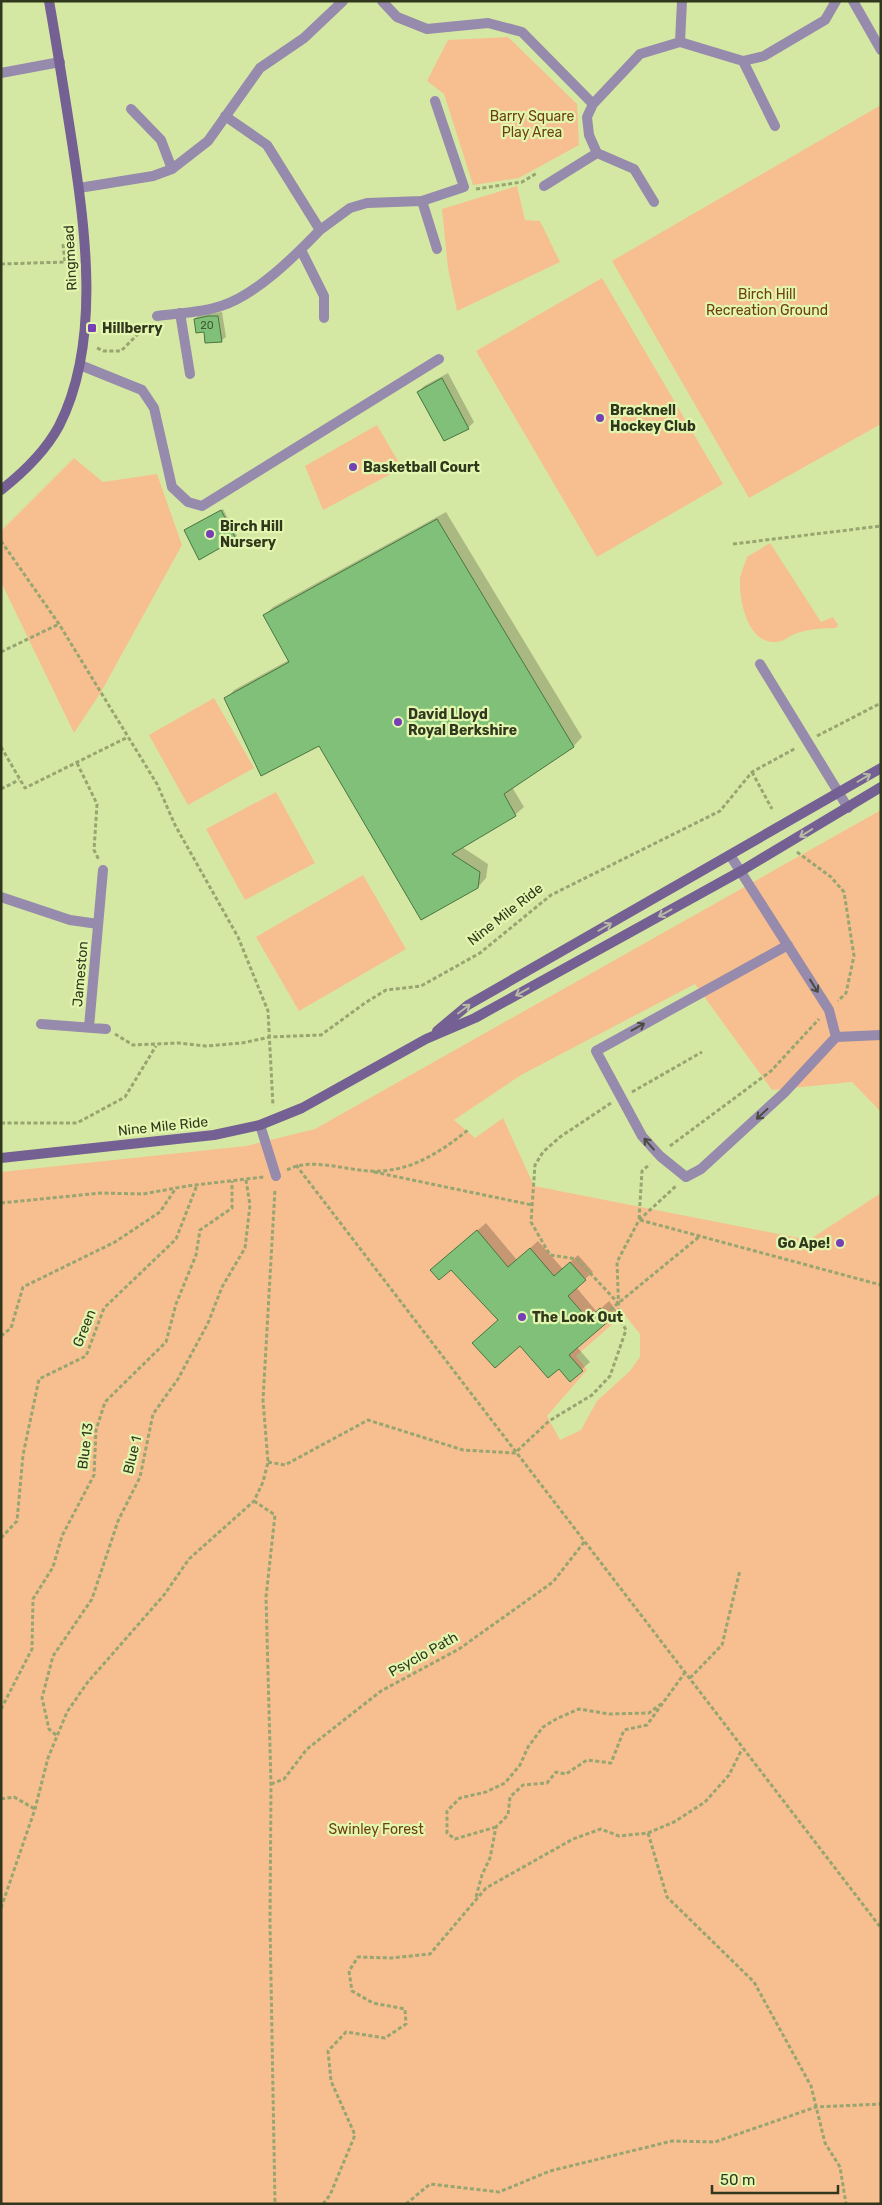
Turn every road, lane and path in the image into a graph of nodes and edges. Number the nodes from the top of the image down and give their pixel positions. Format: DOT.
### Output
graph roads {
  1 [pos="49,1"];
  2 [pos="343,1"];
  3 [pos="382,1"];
  4 [pos="682,1"];
  5 [pos="836,1"];
  6 [pos="853,1"];
  7 [pos="680,42"];
  8 [pos="881,50"];
  9 [pos="743,61"];
  10 [pos="60,62"];
  11 [pos="1,73"];
  12 [pos="435,101"];
  13 [pos="593,104"];
  14 [pos="130,110"];
  15 [pos="225,116"];
  16 [pos="775,126"];
  17 [pos="597,152"];
  18 [pos="545,168"];
  19 [pos="172,169"];
  20 [pos="544,186"];
  21 [pos="464,187"];
  22 [pos="79,188"];
  23 [pos="422,201"];
  24 [pos="654,202"];
  25 [pos="320,230"];
  26 [pos="85,244"];
  27 [pos="436,249"];
  28 [pos="301,250"];
  29 [pos="1,264"];
  30 [pos="180,313"];
  31 [pos="157,316"];
  32 [pos="324,318"];
  33 [pos="97,348"];
  34 [pos="439,359"];
  35 [pos="80,365"];
  36 [pos="190,374"];
  37 [pos="1,490"];
  38 [pos="881,526"];
  39 [pos="1,541"];
  40 [pos="733,544"];
  41 [pos="59,624"];
  42 [pos="1,652"];
  43 [pos="760,664"];
  44 [pos="881,703"];
  45 [pos="822,734"];
  46 [pos="128,737"];
  47 [pos="1,747"];
  48 [pos="794,749"];
  49 [pos="77,762"];
  50 [pos="881,768"];
  51 [pos="752,772"];
  52 [pos="19,780"];
  53 [pos="881,787"];
  54 [pos="1,789"];
  55 [pos="839,793"];
  56 [pos="848,808"];
  57 [pos="772,809"];
  58 [pos="797,852"];
  59 [pos="730,855"];
  60 [pos="103,870"];
  61 [pos="741,871"];
  62 [pos="1,898"];
  63 [pos="98,924"];
  64 [pos="788,945"];
  65 [pos="838,1001"];
  66 [pos="821,1017"];
  67 [pos="41,1024"];
  68 [pos="89,1027"];
  69 [pos="106,1029"];
  70 [pos="881,1035"];
  71 [pos="270,1037"];
  72 [pos="836,1037"];
  73 [pos="426,1039"];
  74 [pos="156,1045"];
  75 [pos="702,1052"];
  76 [pos="621,1097"];
  77 [pos="275,1120"];
  78 [pos="1,1123"];
  79 [pos="260,1125"];
  80 [pos="468,1130"];
  81 [pos="670,1146"];
  82 [pos="1,1158"];
  83 [pos="653,1161"];
  84 [pos="296,1165"];
  85 [pos="371,1172"];
  86 [pos="276,1176"];
  87 [pos="686,1177"];
  88 [pos="246,1180"];
  89 [pos="232,1181"];
  90 [pos="197,1185"];
  91 [pos="176,1188"];
  92 [pos="1,1203"];
  93 [pos="532,1206"];
  94 [pos="639,1220"];
  95 [pos="700,1236"];
  96 [pos="881,1285"];
  97 [pos="619,1305"];
  98 [pos="605,1314"];
  99 [pos="1,1336"];
  100 [pos="515,1452"];
  101 [pos="268,1462"];
  102 [pos="254,1501"];
  103 [pos="1,1538"];
  104 [pos="585,1541"];
  105 [pos="740,1570"];
  106 [pos="686,1671"];
  107 [pos="690,1678"];
  108 [pos="664,1702"];
  109 [pos="1,1709"];
  110 [pos="56,1735"];
  111 [pos="742,1748"];
  112 [pos="271,1785"];
  113 [pos="1,1799"];
  114 [pos="35,1809"];
  115 [pos="496,1827"];
  116 [pos="648,1833"];
  117 [pos="476,1900"];
  118 [pos="1,1908"];
  119 [pos="881,1928"];
  120 [pos="881,2104"];
  121 [pos="816,2107"];
  122 [pos="275,2204"];
  123 [pos="323,2204"];
  124 [pos="406,2204"];
  125 [pos="846,2204"];
  1 -- 10 [label="main road, Ringmead"];
  2 -- 15 [label="street"];
  3 -- 13 [label="street"];
  4 -- 7 [label="street"];
  5 -- 9 [label="street"];
  6 -- 8 [label="street"];
  7 -- 9 [label="street"];
  7 -- 13 [label="street"];
  9 -- 16 [label="street"];
  10 -- 11 [label="street"];
  10 -- 22 [label="main road, Ringmead"];
  12 -- 21 [label="street"];
  13 -- 17 [label="street"];
  14 -- 19 [label="street"];
  15 -- 19 [label="street"];
  15 -- 25 [label="street"];
  17 -- 20 [label="street"];
  17 -- 24 [label="street"];
  18 -- 21 [label="path"];
  19 -- 22 [label="street"];
  21 -- 23 [label="street"];
  22 -- 26 [label="main road, Ringmead"];
  23 -- 25 [label="street"];
  23 -- 27 [label="street"];
  25 -- 28 [label="street"];
  26 -- 29 [label="path"];
  26 -- 35 [label="main road, Ringmead"];
  28 -- 30 [label="street"];
  28 -- 32 [label="street"];
  30 -- 31 [label="street"];
  30 -- 36 [label="street"];
  31 -- 33 [label="path"];
  34 -- 35 [label="street"];
  35 -- 37 [label="main road, Ringmead"];
  38 -- 40 [label="path"];
  39 -- 41 [label="path"];
  41 -- 42 [label="path"];
  41 -- 46 [label="path"];
  43 -- 55 [label="street"];
  44 -- 45 [label="path"];
  46 -- 49 [label="path"];
  46 -- 71 [label="path"];
  47 -- 52 [label="path"];
  48 -- 51 [label="path, Nine Mile Ride"];
  49 -- 52 [label="path"];
  49 -- 60 [label="path"];
  55 -- 50 [label="main road, Nine Mile Ride, one-way"];
  51 -- 57 [label="path"];
  51 -- 71 [label="path, Nine Mile Ride"];
  52 -- 54 [label="path"];
  53 -- 56 [label="main road, Nine Mile Ride"];
  55 -- 56 [label="street"];
  55 -- 59 [label="main road, Nine Mile Ride"];
  56 -- 61 [label="main road, Nine Mile Ride, one-way"];
  58 -- 65 [label="path"];
  59 -- 61 [label="street"];
  73 -- 59 [label="main road, Nine Mile Ride, one-way"];
  60 -- 63 [label="street, Jameston"];
  61 -- 64 [label="street"];
  61 -- 73 [label="main road, Nine Mile Ride, one-way"];
  62 -- 63 [label="street, Jameston"];
  63 -- 68 [label="street, Jameston"];
  64 -- 72 [label="street, one-way"];
  76 -- 64 [label="street, one-way"];
  66 -- 81 [label="path"];
  67 -- 68 [label="street, Jameston"];
  68 -- 69 [label="street, Jameston"];
  69 -- 74 [label="path, Nine Mile Ride"];
  70 -- 72 [label="street"];
  71 -- 74 [label="path, Nine Mile Ride"];
  71 -- 77 [label="path"];
  72 -- 87 [label="street, one-way"];
  73 -- 77 [label="main road, Nine Mile Ride"];
  74 -- 78 [label="path"];
  75 -- 76 [label="path"];
  87 -- 76 [label="street, one-way"];
  76 -- 93 [label="path"];
  77 -- 79 [label="main road, Nine Mile Ride"];
  79 -- 82 [label="main road, Nine Mile Ride"];
  79 -- 86 [label="street"];
  80 -- 85 [label="path"];
  83 -- 94 [label="path"];
  84 -- 85 [label="path"];
  84 -- 86 [label="path"];
  84 -- 100 [label="path"];
  85 -- 93 [label="path"];
  86 -- 88 [label="path"];
  86 -- 101 [label="path"];
  87 -- 94 [label="path"];
  88 -- 89 [label="path"];
  88 -- 110 [label="path, Blue 1"];
  89 -- 90 [label="path"];
  89 -- 109 [label="path, Blue 13"];
  90 -- 91 [label="path"];
  90 -- 103 [label="path, Green"];
  91 -- 92 [label="path"];
  91 -- 99 [label="path"];
  93 -- 97 [label="path"];
  94 -- 95 [label="path"];
  94 -- 97 [label="path"];
  95 -- 96 [label="path"];
  95 -- 97 [label="path"];
  97 -- 98 [label="path"];
  97 -- 100 [label="path"];
  100 -- 101 [label="path"];
  100 -- 104 [label="path"];
  101 -- 102 [label="path"];
  102 -- 110 [label="path"];
  102 -- 112 [label="path"];
  104 -- 106 [label="path"];
  104 -- 112 [label="path, Psyclo Path"];
  105 -- 107 [label="path"];
  106 -- 107 [label="path"];
  106 -- 108 [label="path"];
  107 -- 111 [label="path"];
  108 -- 115 [label="path"];
  108 -- 115 [label="path"];
  110 -- 114 [label="path"];
  111 -- 116 [label="path"];
  111 -- 119 [label="path"];
  112 -- 122 [label="path"];
  113 -- 114 [label="path"];
  114 -- 118 [label="path"];
  115 -- 117 [label="path"];
  116 -- 117 [label="path"];
  116 -- 121 [label="path"];
  117 -- 123 [label="path"];
  120 -- 121 [label="path"];
  121 -- 124 [label="path"];
  121 -- 125 [label="path"];
}
